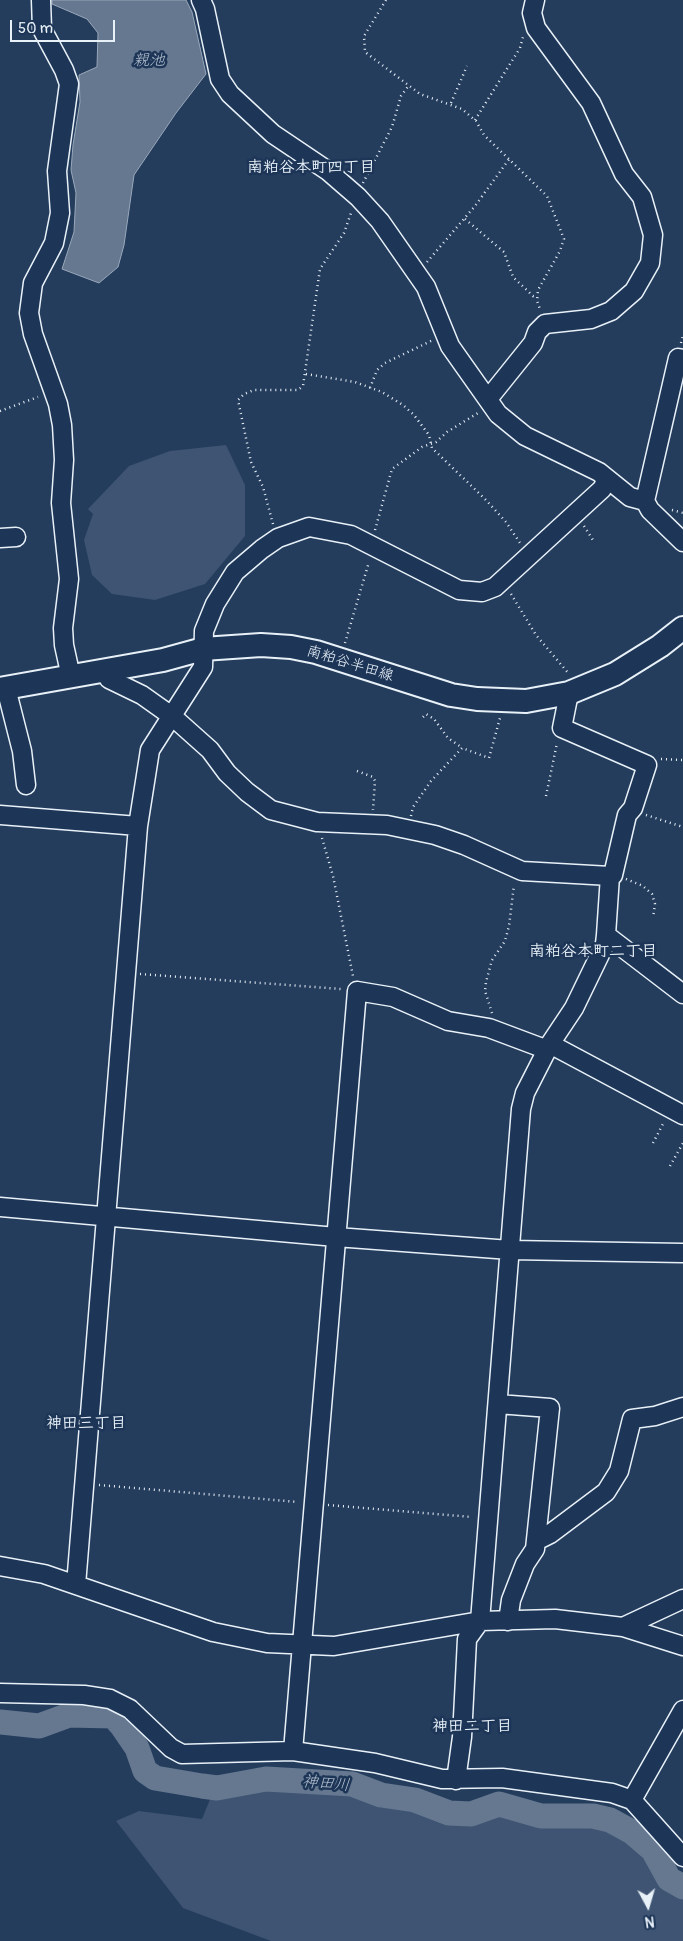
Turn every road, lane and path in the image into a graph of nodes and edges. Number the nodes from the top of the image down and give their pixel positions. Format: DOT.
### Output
graph roads {
  1 [pos="41,0"];
  2 [pos="201,0"];
  3 [pos="386,0"];
  4 [pos="535,0"];
  5 [pos="534,20"];
  6 [pos="467,66"];
  7 [pos="409,86"];
  8 [pos="451,104"];
  9 [pos="475,120"];
  10 [pos="510,158"];
  11 [pos="358,197"];
  12 [pos="465,219"];
  13 [pos="417,273"];
  14 [pos="537,297"];
  15 [pos="545,324"];
  16 [pos="445,334"];
  17 [pos="683,359"];
  18 [pos="306,374"];
  19 [pos="370,388"];
  20 [pos="55,393"];
  21 [pos="489,401"];
  22 [pos="0,411"];
  23 [pos="431,443"];
  24 [pos="607,479"];
  25 [pos="645,500"];
  26 [pos="278,538"];
  27 [pos="683,542"];
  28 [pos="372,544"];
  29 [pos="528,555"];
  30 [pos="502,579"];
  31 [pos="683,628"];
  32 [pos="203,649"];
  33 [pos="341,659"];
  34 [pos="105,670"];
  35 [pos="71,677"];
  36 [pos="3,688"];
  37 [pos="574,691"];
  38 [pos="502,700"];
  39 [pos="173,717"];
  40 [pos="423,717"];
  41 [pos="562,728"];
  42 [pos="462,748"];
  43 [pos="357,771"];
  44 [pos="26,785"];
  45 [pos="546,796"];
  46 [pos="631,810"];
  47 [pos="0,815"];
  48 [pos="317,822"];
  49 [pos="372,825"];
  50 [pos="138,826"];
  51 [pos="683,827"];
  52 [pos="409,830"];
  53 [pos="516,869"];
  54 [pos="612,875"];
  55 [pos="653,918"];
  56 [pos="606,935"];
  57 [pos="126,973"];
  58 [pos="357,991"];
  59 [pos="683,994"];
  60 [pos="489,1028"];
  61 [pos="548,1046"];
  62 [pos="676,1110"];
  63 [pos="683,1142"];
  64 [pos="653,1143"];
  65 [pos="670,1166"];
  66 [pos="0,1207"];
  67 [pos="107,1216"];
  68 [pos="336,1237"];
  69 [pos="510,1250"];
  70 [pos="683,1253"];
  71 [pos="498,1404"];
  72 [pos="683,1407"];
  73 [pos="85,1484"];
  74 [pos="314,1504"];
  75 [pos="489,1518"];
  76 [pos="536,1541"];
  77 [pos="0,1566"];
  78 [pos="76,1585"];
  79 [pos="683,1599"];
  80 [pos="480,1621"];
  81 [pos="508,1621"];
  82 [pos="624,1627"];
  83 [pos="301,1646"];
  84 [pos="683,1646"];
  85 [pos="0,1693"];
  86 [pos="683,1710"];
  87 [pos="293,1751"];
  88 [pos="456,1780"];
  89 [pos="632,1800"];
  90 [pos="683,1857"];
  1 -- 20 [label="street"];
  2 -- 11 [label="street"];
  3 -- 7 [label="path"];
  4 -- 5 [label="street"];
  5 -- 9 [label="path"];
  5 -- 15 [label="street"];
  6 -- 8 [label="path"];
  7 -- 8 [label="path"];
  7 -- 11 [label="path"];
  8 -- 9 [label="path"];
  9 -- 10 [label="path"];
  10 -- 12 [label="path"];
  10 -- 14 [label="path"];
  11 -- 13 [label="street"];
  11 -- 18 [label="path"];
  12 -- 13 [label="path"];
  12 -- 14 [label="path"];
  13 -- 16 [label="street"];
  14 -- 15 [label="path"];
  15 -- 21 [label="street"];
  16 -- 19 [label="path"];
  16 -- 21 [label="street"];
  17 -- 25 [label="street"];
  18 -- 19 [label="path"];
  18 -- 26 [label="path"];
  19 -- 23 [label="path"];
  20 -- 22 [label="path"];
  20 -- 35 [label="street"];
  21 -- 23 [label="path"];
  21 -- 24 [label="street"];
  23 -- 28 [label="path"];
  23 -- 29 [label="path"];
  24 -- 25 [label="street"];
  24 -- 29 [label="street"];
  25 -- 27 [label="street"];
  26 -- 28 [label="street"];
  26 -- 32 [label="street"];
  28 -- 30 [label="street"];
  28 -- 33 [label="path"];
  29 -- 30 [label="street"];
  30 -- 37 [label="path"];
  31 -- 37 [label="main road, 南粕谷半田線"];
  32 -- 33 [label="main road, 南粕谷半田線"];
  32 -- 34 [label="main road, 南粕谷半田線"];
  32 -- 39 [label="street"];
  33 -- 38 [label="main road, 南粕谷半田線"];
  34 -- 35 [label="main road, 南粕谷半田線"];
  34 -- 39 [label="street"];
  35 -- 36 [label="main road, 南粕谷半田線"];
  36 -- 44 [label="street"];
  37 -- 38 [label="main road, 南粕谷半田線"];
  37 -- 41 [label="street"];
  38 -- 42 [label="path"];
  39 -- 48 [label="street"];
  39 -- 50 [label="street"];
  40 -- 42 [label="path"];
  41 -- 45 [label="path"];
  41 -- 46 [label="street"];
  42 -- 52 [label="path"];
  43 -- 49 [label="path"];
  46 -- 51 [label="path"];
  46 -- 54 [label="street"];
  47 -- 50 [label="street"];
  48 -- 49 [label="street"];
  48 -- 58 [label="path"];
  49 -- 52 [label="street"];
  50 -- 57 [label="street"];
  52 -- 53 [label="street"];
  53 -- 54 [label="street"];
  53 -- 60 [label="path"];
  54 -- 55 [label="path"];
  54 -- 56 [label="street"];
  56 -- 59 [label="street"];
  56 -- 61 [label="street"];
  57 -- 58 [label="path"];
  57 -- 67 [label="street"];
  58 -- 60 [label="street"];
  58 -- 68 [label="street"];
  60 -- 61 [label="street"];
  61 -- 62 [label="street"];
  61 -- 69 [label="street"];
  62 -- 64 [label="path"];
  63 -- 65 [label="path"];
  66 -- 67 [label="street"];
  67 -- 68 [label="street"];
  67 -- 73 [label="street"];
  68 -- 69 [label="street"];
  68 -- 74 [label="street"];
  69 -- 70 [label="street"];
  69 -- 71 [label="street"];
  71 -- 75 [label="street"];
  71 -- 76 [label="street"];
  72 -- 76 [label="street"];
  73 -- 74 [label="path"];
  73 -- 78 [label="street"];
  74 -- 75 [label="path"];
  74 -- 83 [label="street"];
  75 -- 80 [label="street"];
  76 -- 81 [label="street"];
  77 -- 78 [label="street"];
  78 -- 83 [label="street"];
  79 -- 82 [label="street"];
  80 -- 81 [label="street"];
  80 -- 83 [label="street"];
  80 -- 88 [label="street"];
  81 -- 82 [label="street"];
  82 -- 84 [label="street"];
  83 -- 87 [label="street"];
  85 -- 87 [label="street"];
  86 -- 89 [label="street"];
  87 -- 88 [label="street"];
  88 -- 89 [label="street"];
  89 -- 90 [label="street"];
}
